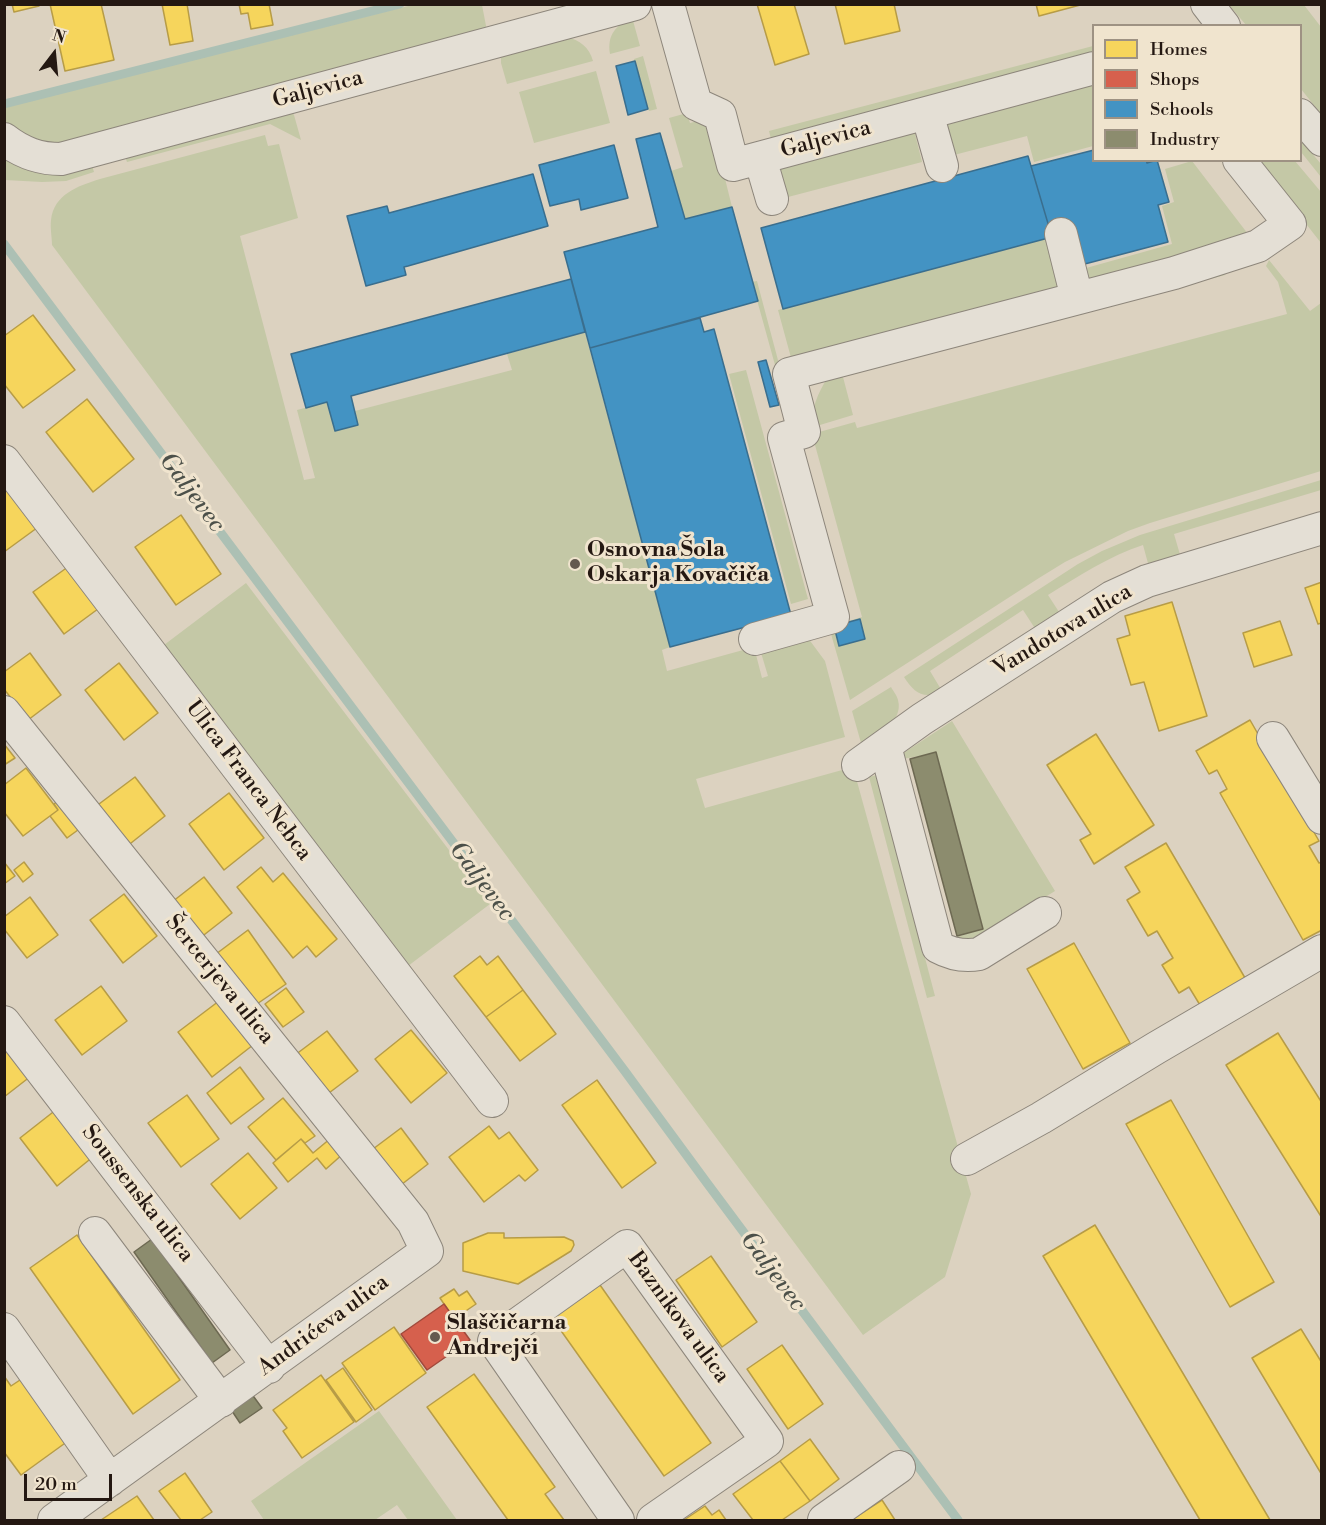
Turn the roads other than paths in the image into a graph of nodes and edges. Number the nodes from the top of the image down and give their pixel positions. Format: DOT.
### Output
graph roads {
  1 [pos="635,4"];
  2 [pos="668,4"];
  3 [pos="1207,4"];
  4 [pos="1222,24"];
  5 [pos="1092,69"];
  6 [pos="927,113"];
  7 [pos="1302,118"];
  8 [pos="4,139"];
  9 [pos="1322,140"];
  10 [pos="760,158"];
  11 [pos="1241,162"];
  12 [pos="942,166"];
  13 [pos="772,199"];
  14 [pos="1061,234"];
  15 [pos="1077,298"];
  16 [pos="4,461"];
  17 [pos="1322,528"];
  18 [pos="755,639"];
  19 [pos="4,712"];
  20 [pos="1273,738"];
  21 [pos="885,746"];
  22 [pos="858,765"];
  23 [pos="1322,818"];
  24 [pos="1045,913"];
  25 [pos="1322,951"];
  26 [pos="4,1022"];
  27 [pos="492,1101"];
  28 [pos="967,1159"];
  29 [pos="95,1233"];
  30 [pos="427,1251"];
  31 [pos="4,1329"];
  32 [pos="269,1366"];
  33 [pos="221,1401"];
  34 [pos="900,1467"];
  35 [pos="110,1480"];
  36 [pos="54,1521"];
  37 [pos="618,1521"];
  38 [pos="653,1521"];
  39 [pos="824,1521"];
  1 -- 8 [label="street, Galjevica"];
  2 -- 10 [label="street, Galjevica"];
  3 -- 4 [label="street"];
  5 -- 6 [label="street, Galjevica"];
  6 -- 10 [label="street, Galjevica"];
  6 -- 12 [label="street"];
  7 -- 9 [label="street"];
  10 -- 13 [label="street"];
  11 -- 15 [label="street"];
  14 -- 15 [label="street"];
  15 -- 18 [label="street"];
  16 -- 27 [label="street, Ulica Franca Nebca"];
  17 -- 21 [label="street, Vandotova ulica"];
  19 -- 30 [label="street, Šercerjeva ulica"];
  20 -- 23 [label="street"];
  21 -- 22 [label="street, Vandotova ulica"];
  21 -- 24 [label="street"];
  25 -- 28 [label="street"];
  26 -- 32 [label="street, Soussenska ulica"];
  29 -- 33 [label="street"];
  30 -- 32 [label="street, Andrićeva ulica"];
  31 -- 35 [label="street"];
  32 -- 33 [label="street, Andrićeva ulica"];
  33 -- 35 [label="street, Andrićeva ulica"];
  34 -- 39 [label="street"];
  35 -- 36 [label="street, Andrićeva ulica"];
  37 -- 38 [label="street, Baznikova ulica"];
}
